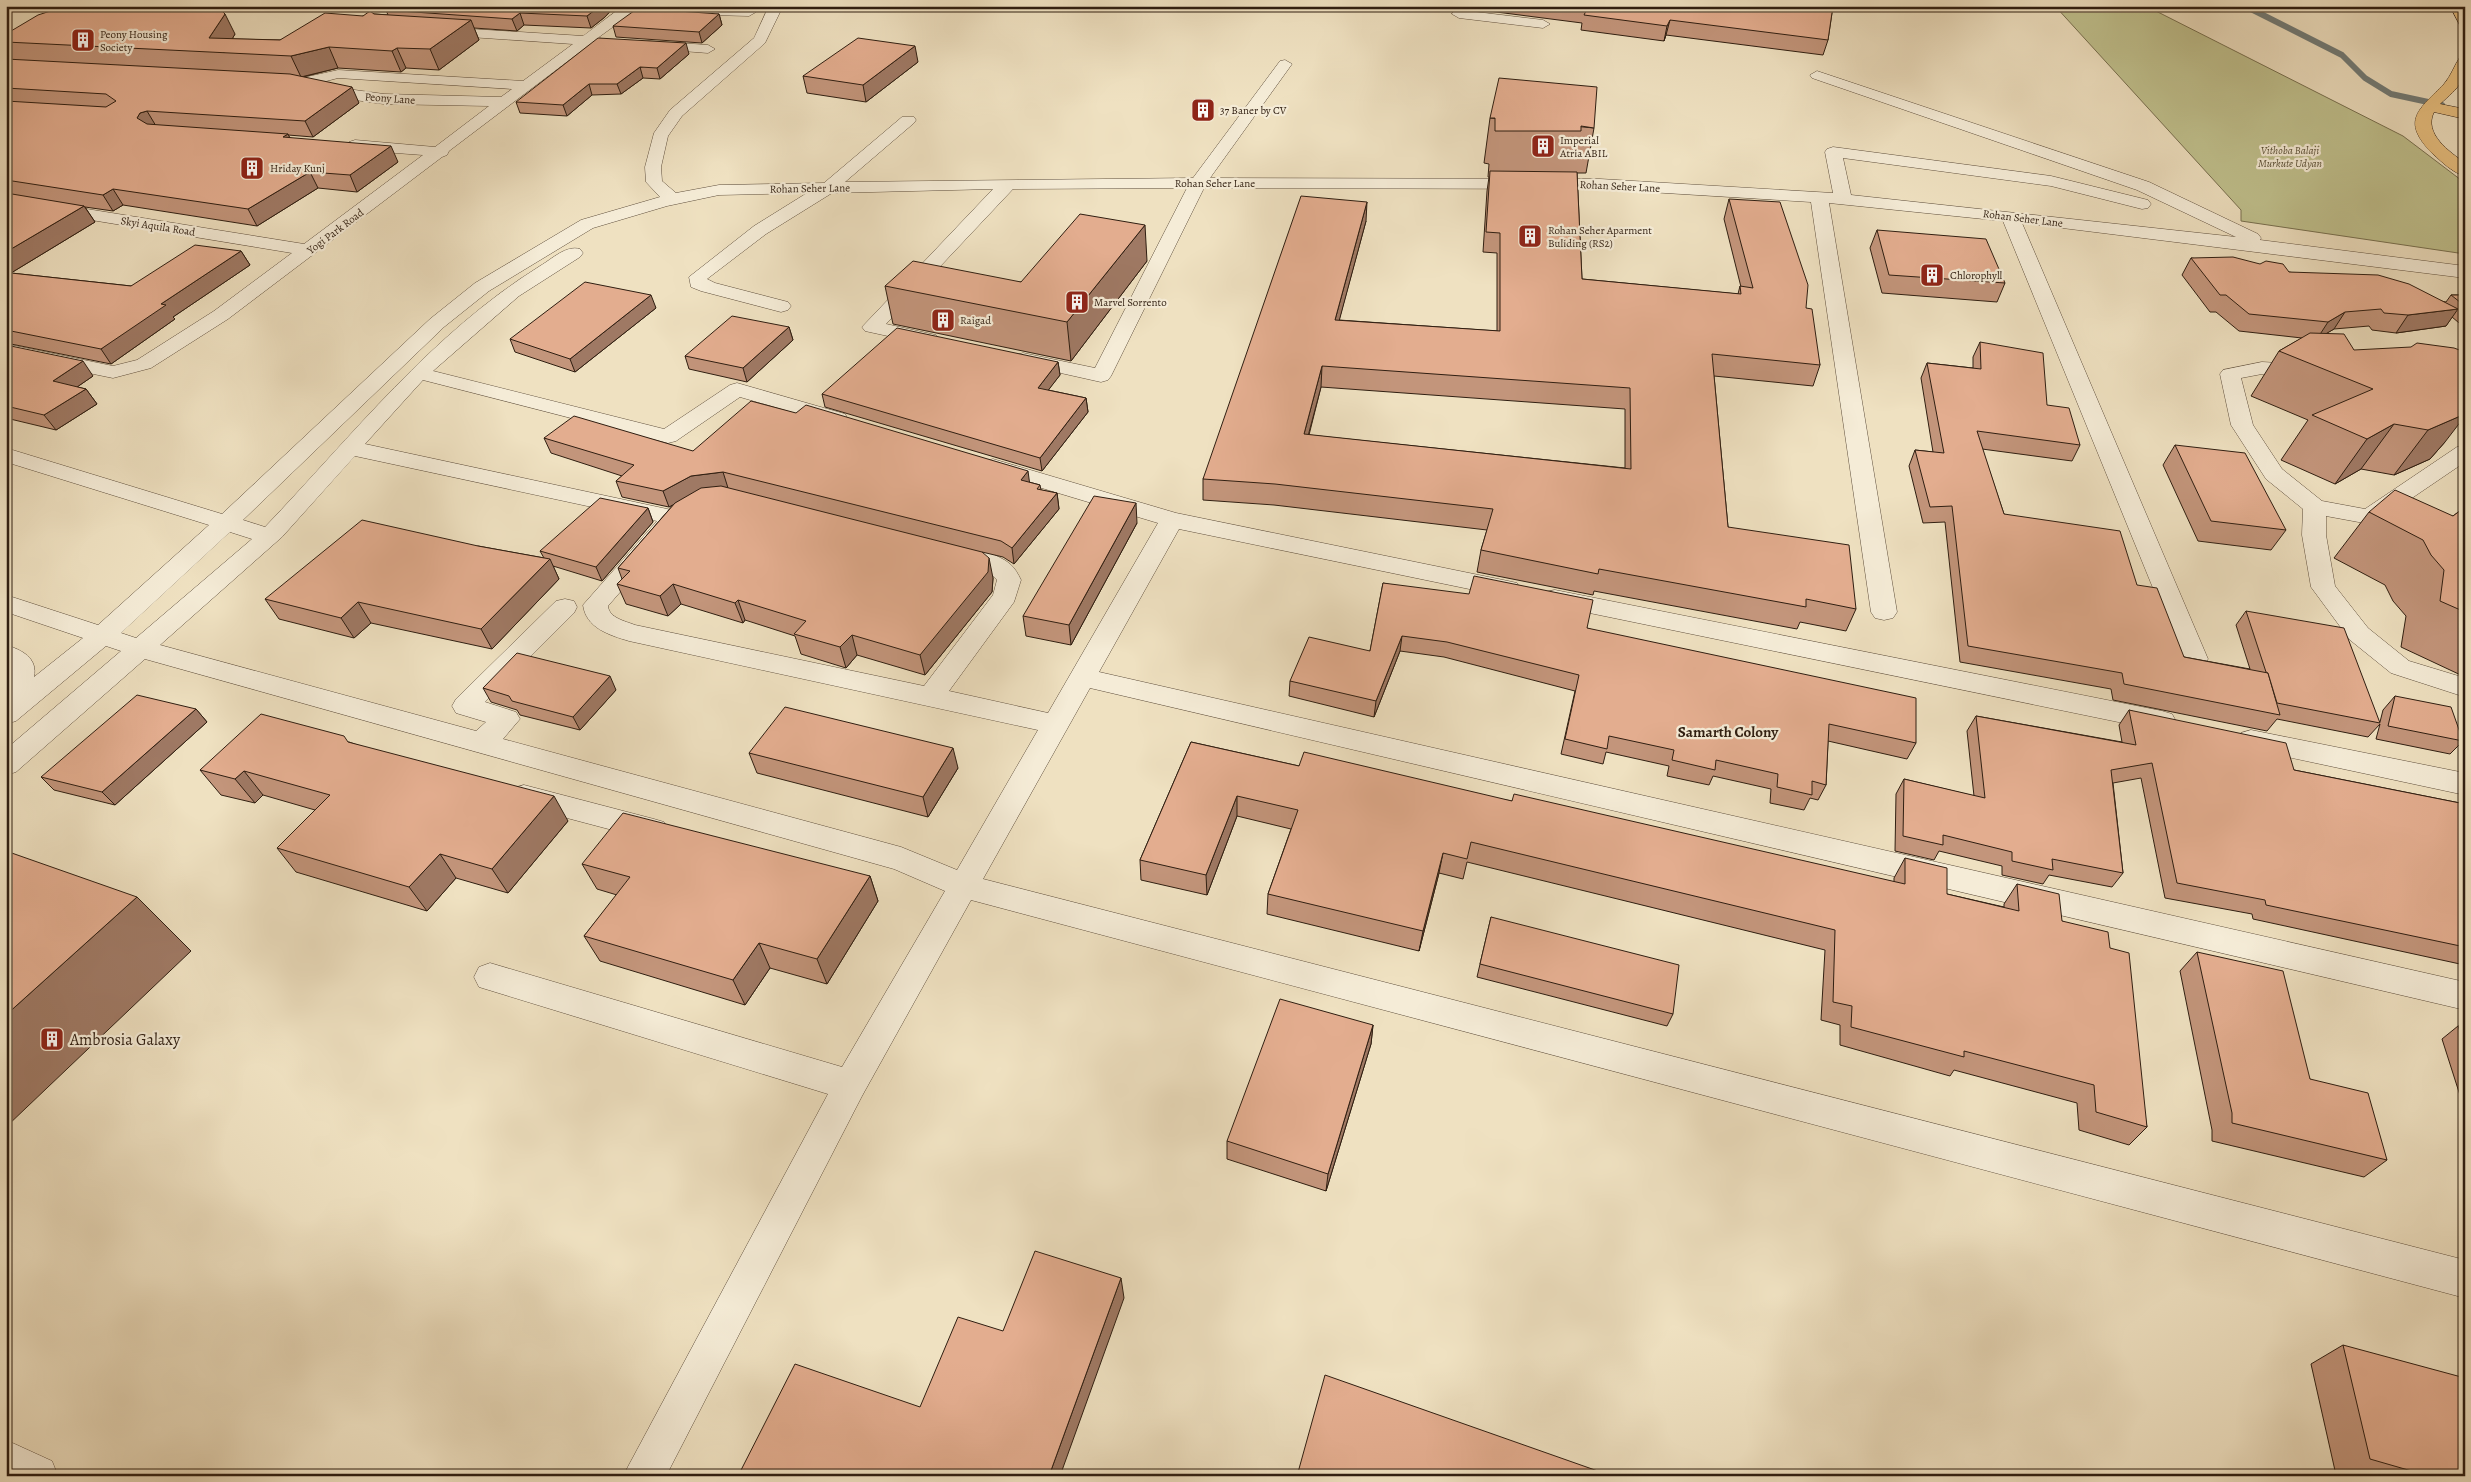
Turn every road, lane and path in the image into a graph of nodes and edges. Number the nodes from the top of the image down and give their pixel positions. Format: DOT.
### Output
graph roads {
  1 [pos="776,6"];
  2 [pos="1464,6"];
  3 [pos="2457,6"];
  4 [pos="631,8"];
  5 [pos="750,9"];
  6 [pos="2465,22"];
  7 [pos="1543,24"];
  8 [pos="422,30"];
  9 [pos="760,40"];
  10 [pos="588,41"];
  11 [pos="610,42"];
  12 [pos="639,44"];
  13 [pos="708,49"];
  14 [pos="2465,60"];
  15 [pos="1285,64"];
  16 [pos="1817,74"];
  17 [pos="527,86"];
  18 [pos="506,102"];
  19 [pos="2432,103"];
  20 [pos="2465,114"];
  21 [pos="908,120"];
  22 [pos="340,144"];
  23 [pos="441,152"];
  24 [pos="2465,171"];
  25 [pos="1198,183"];
  26 [pos="1008,184"];
  27 [pos="828,188"];
  28 [pos="1819,197"];
  29 [pos="1843,199"];
  30 [pos="6,201"];
  31 [pos="662,202"];
  32 [pos="2010,216"];
  33 [pos="2212,240"];
  34 [pos="2272,247"];
  35 [pos="309,250"];
  36 [pos="2465,272"];
  37 [pos="781,306"];
  38 [pos="948,343"];
  39 [pos="6,350"];
  40 [pos="1005,356"];
  41 [pos="2326,370"];
  42 [pos="418,373"];
  43 [pos="859,426"];
  44 [pos="351,448"];
  45 [pos="2465,452"];
  46 [pos="6,455"];
  47 [pos="972,460"];
  48 [pos="694,502"];
  49 [pos="2314,507"];
  50 [pos="673,517"];
  51 [pos="2370,517"];
  52 [pos="1172,520"];
  53 [pos="226,523"];
  54 [pos="269,536"];
  55 [pos="937,550"];
  56 [pos="2465,554"];
  57 [pos="6,603"];
  58 [pos="565,607"];
  59 [pos="1884,612"];
  60 [pos="103,635"];
  61 [pos="142,649"];
  62 [pos="6,654"];
  63 [pos="2195,659"];
  64 [pos="1082,677"];
  65 [pos="2465,688"];
  66 [pos="6,690"];
  67 [pos="931,696"];
  68 [pos="6,714"];
  69 [pos="1055,724"];
  70 [pos="2183,726"];
  71 [pos="2232,736"];
  72 [pos="481,743"];
  73 [pos="6,765"];
  74 [pos="2465,784"];
  75 [pos="649,789"];
  76 [pos="501,790"];
  77 [pos="619,833"];
  78 [pos="682,837"];
  79 [pos="964,886"];
  80 [pos="490,977"];
  81 [pos="2465,996"];
  82 [pos="850,1084"];
  83 [pos="2465,1279"];
  84 [pos="6,1460"];
  85 [pos="37,1476"];
  86 [pos="644,1476"];
  1 -- 9 [label="street"];
  2 -- 7 [label="street"];
  3 -- 6 [label="main road"];
  4 -- 5 [label="street"];
  4 -- 10 [label="street, Yogi Park Road"];
  5 -- 9 [label="street"];
  8 -- 10 [label="street"];
  9 -- 31 [label="street"];
  10 -- 11 [label="street"];
  10 -- 17 [label="street, Yogi Park Road"];
  12 -- 13 [label="street"];
  14 -- 19 [label="main road"];
  15 -- 25 [label="street"];
  16 -- 34 [label="street"];
  17 -- 18 [label="street, Yogi Park Road"];
  17 -- 18 [label="street, Peony Lane"];
  18 -- 23 [label="street, Yogi Park Road"];
  19 -- 20 [label="main road"];
  19 -- 24 [label="main road"];
  21 -- 27 [label="street"];
  22 -- 23 [label="street"];
  23 -- 35 [label="street, Yogi Park Road"];
  25 -- 26 [label="street, Rohan Seher Lane"];
  25 -- 28 [label="street, Rohan Seher Lane"];
  25 -- 40 [label="street"];
  26 -- 27 [label="street, Rohan Seher Lane"];
  26 -- 38 [label="street"];
  27 -- 31 [label="street, Rohan Seher Lane"];
  27 -- 37 [label="street"];
  28 -- 29 [label="street, Rohan Seher Lane"];
  28 -- 59 [label="street"];
  29 -- 32 [label="street, Rohan Seher Lane"];
  29 -- 33 [label="street"];
  30 -- 35 [label="street, Skyi Aquila Road"];
  31 -- 42 [label="street"];
  31 -- 53 [label="street, Rohan Seher Lane"];
  32 -- 33 [label="street, Rohan Seher Lane"];
  32 -- 63 [label="street"];
  33 -- 34 [label="street, Rohan Seher Lane"];
  34 -- 36 [label="street, Rohan Seher Lane"];
  35 -- 39 [label="street, Yogi Park Road"];
  41 -- 49 [label="street"];
  42 -- 43 [label="street"];
  42 -- 44 [label="street"];
  44 -- 50 [label="street"];
  44 -- 54 [label="street"];
  45 -- 51 [label="street"];
  46 -- 53 [label="street"];
  47 -- 52 [label="street"];
  48 -- 50 [label="street"];
  49 -- 51 [label="street"];
  49 -- 65 [label="street"];
  50 -- 67 [label="street"];
  51 -- 56 [label="street"];
  52 -- 64 [label="street"];
  52 -- 70 [label="street"];
  53 -- 54 [label="street"];
  53 -- 60 [label="street, Rohan Seher Lane"];
  54 -- 61 [label="street"];
  55 -- 67 [label="street"];
  57 -- 60 [label="street"];
  58 -- 72 [label="street"];
  60 -- 61 [label="street"];
  60 -- 68 [label="street, Rohan Seher Lane"];
  61 -- 72 [label="street"];
  61 -- 73 [label="street"];
  62 -- 66 [label="street"];
  64 -- 69 [label="street"];
  64 -- 81 [label="street"];
  67 -- 69 [label="street"];
  69 -- 79 [label="street"];
  71 -- 74 [label="street"];
  72 -- 75 [label="street"];
  75 -- 77 [label="street"];
  75 -- 79 [label="street"];
  76 -- 77 [label="street"];
  77 -- 78 [label="street"];
  79 -- 82 [label="street"];
  79 -- 83 [label="street"];
  80 -- 82 [label="street"];
  82 -- 86 [label="street"];
  84 -- 85 [label="street"];
}
